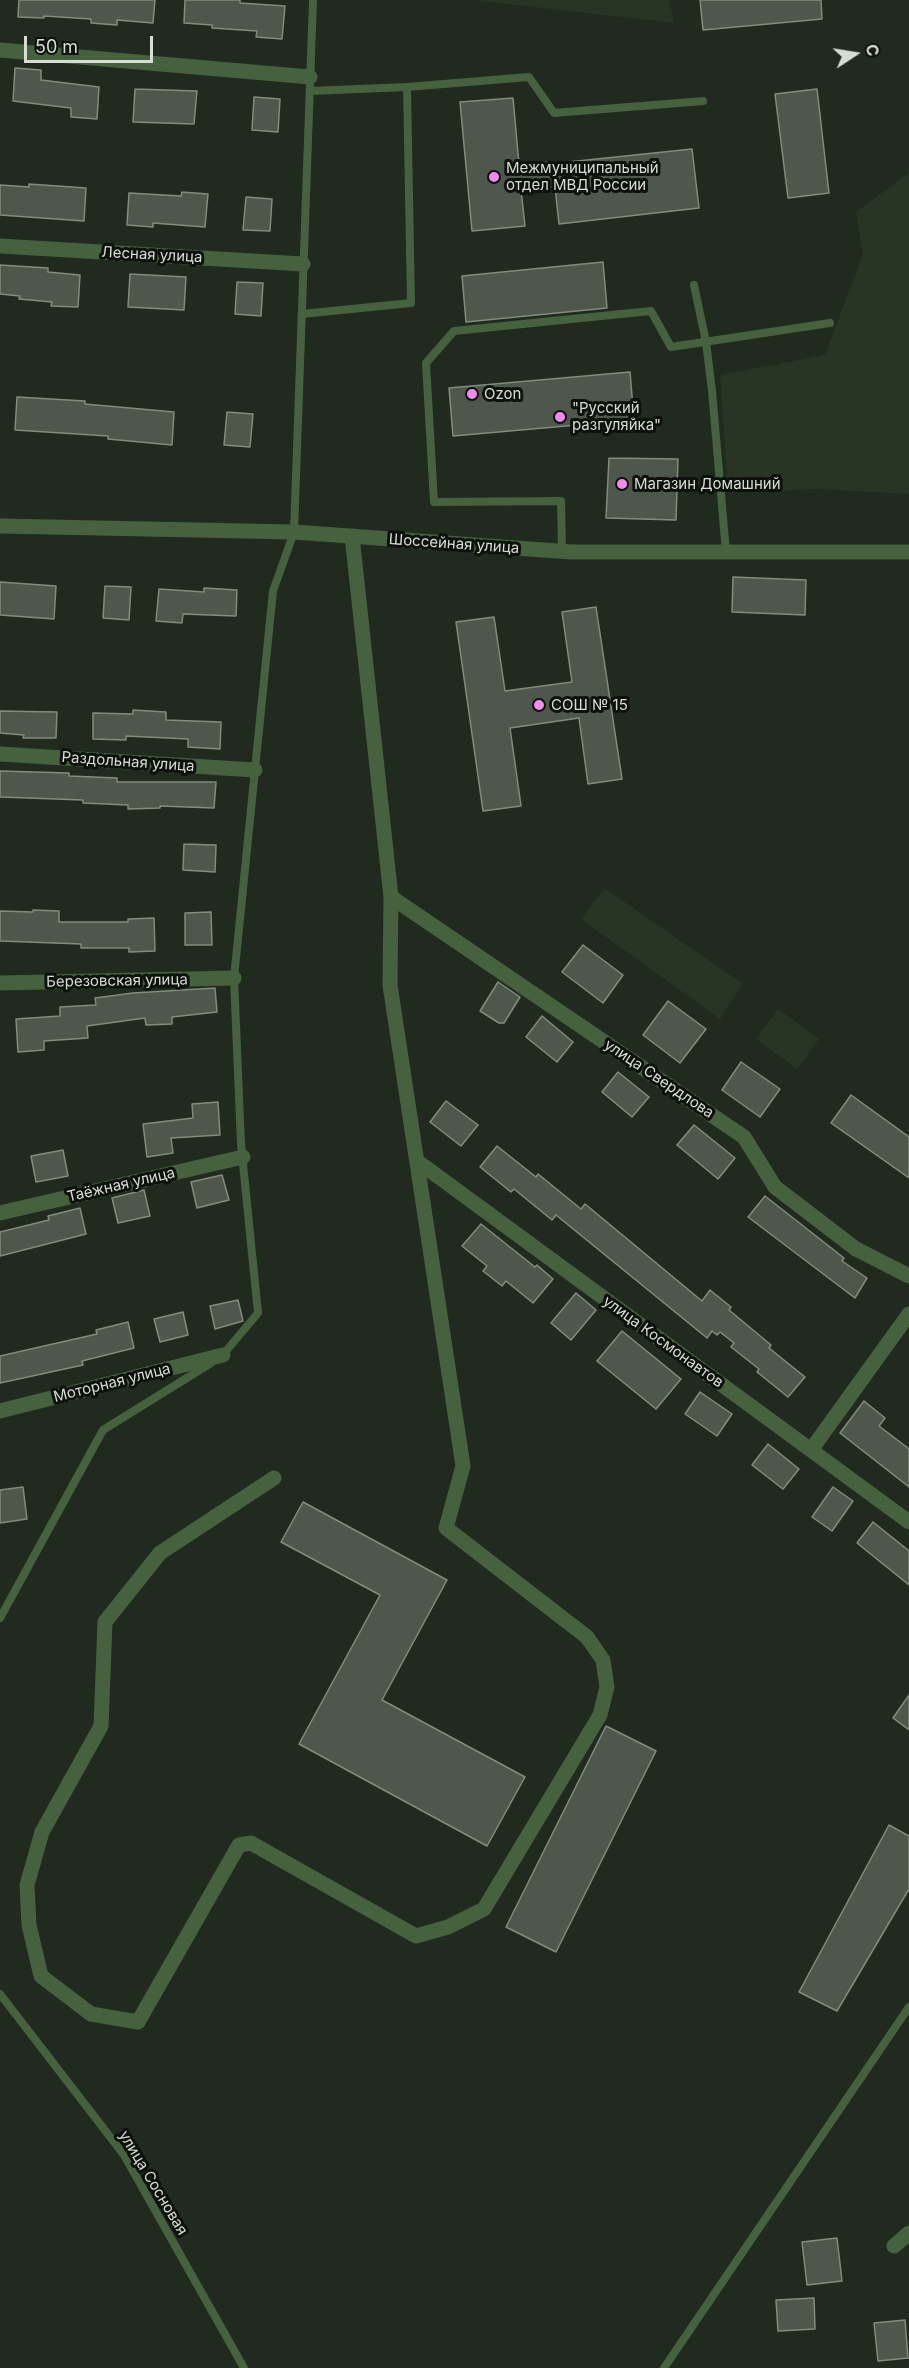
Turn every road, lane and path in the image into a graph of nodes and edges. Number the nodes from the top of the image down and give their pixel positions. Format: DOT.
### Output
graph roads {
  1 [pos="313,0"];
  2 [pos="0,50"];
  3 [pos="310,84"];
  4 [pos="407,87"];
  5 [pos="703,101"];
  6 [pos="0,246"];
  7 [pos="303,264"];
  8 [pos="694,285"];
  9 [pos="302,314"];
  10 [pos="830,323"];
  11 [pos="706,342"];
  12 [pos="0,526"];
  13 [pos="294,532"];
  14 [pos="352,536"];
  15 [pos="562,552"];
  16 [pos="726,552"];
  17 [pos="909,552"];
  18 [pos="0,754"];
  19 [pos="255,770"];
  20 [pos="391,897"];
  21 [pos="234,978"];
  22 [pos="0,983"];
  23 [pos="243,1157"];
  24 [pos="417,1161"];
  25 [pos="0,1214"];
  26 [pos="909,1276"];
  27 [pos="909,1314"];
  28 [pos="223,1355"];
  29 [pos="0,1411"];
  30 [pos="811,1450"];
  31 [pos="274,1478"];
  32 [pos="909,1522"];
  33 [pos="0,1618"];
  34 [pos="0,1994"];
  35 [pos="909,2007"];
  36 [pos="909,2233"];
  37 [pos="894,2246"];
  38 [pos="244,2368"];
  39 [pos="664,2368"];
  1 -- 3 [label="lane"];
  2 -- 3 [label="street"];
  3 -- 4 [label="lane"];
  3 -- 7 [label="lane"];
  4 -- 5 [label="lane"];
  4 -- 9 [label="lane"];
  6 -- 7 [label="street, Лесная улица"];
  7 -- 9 [label="lane"];
  8 -- 11 [label="lane"];
  9 -- 13 [label="lane"];
  10 -- 11 [label="lane"];
  11 -- 15 [label="lane"];
  11 -- 16 [label="lane"];
  12 -- 13 [label="street, Шоссейная улица"];
  13 -- 14 [label="street, Шоссейная улица"];
  13 -- 19 [label="lane"];
  14 -- 15 [label="street, Шоссейная улица"];
  14 -- 20 [label="street"];
  15 -- 16 [label="street, Шоссейная улица"];
  16 -- 17 [label="street, Шоссейная улица"];
  18 -- 19 [label="street, Раздольная улица"];
  19 -- 21 [label="lane"];
  20 -- 24 [label="street"];
  20 -- 26 [label="street, улица Свердлова"];
  21 -- 22 [label="street, Березовская улица"];
  21 -- 23 [label="lane"];
  23 -- 25 [label="street, Таёжная улица"];
  23 -- 28 [label="lane"];
  24 -- 30 [label="street, улица Космонавтов"];
  24 -- 31 [label="street"];
  27 -- 30 [label="street"];
  28 -- 29 [label="street, Моторная улица"];
  28 -- 33 [label="lane"];
  30 -- 32 [label="street, улица Космонавтов"];
  34 -- 38 [label="lane, улица Сосновая"];
  35 -- 39 [label="lane"];
  36 -- 37 [label="street"];
}
